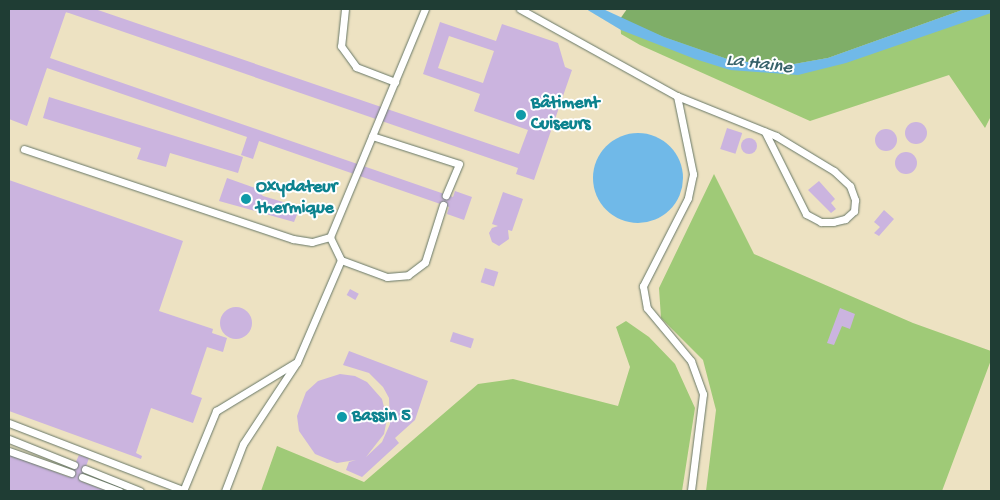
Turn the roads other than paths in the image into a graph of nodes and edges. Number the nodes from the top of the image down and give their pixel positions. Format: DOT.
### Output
graph roads {
  1 [pos="345,9"];
  2 [pos="425,9"];
  3 [pos="520,9"];
  4 [pos="395,82"];
  5 [pos="677,96"];
  6 [pos="765,132"];
  7 [pos="372,136"];
  8 [pos="24,149"];
  9 [pos="446,195"];
  10 [pos="443,205"];
  11 [pos="330,238"];
  12 [pos="341,260"];
  13 [pos="298,362"];
  14 [pos="9,423"];
  15 [pos="9,439"];
  16 [pos="9,451"];
  17 [pos="74,465"];
  18 [pos="85,469"];
  19 [pos="71,473"];
  20 [pos="82,477"];
  21 [pos="119,491"];
  22 [pos="140,491"];
  23 [pos="183,491"];
  24 [pos="225,491"];
  25 [pos="691,491"];
  1 -- 4 [label="lane"];
  2 -- 4 [label="lane"];
  3 -- 5 [label="lane"];
  4 -- 7 [label="lane"];
  5 -- 6 [label="lane"];
  5 -- 25 [label="lane"];
  6 -- 6 [label="lane"];
  7 -- 9 [label="lane"];
  7 -- 11 [label="lane"];
  8 -- 11 [label="lane"];
  10 -- 12 [label="lane"];
  11 -- 12 [label="lane"];
  12 -- 13 [label="lane"];
  13 -- 23 [label="lane"];
  13 -- 24 [label="lane"];
  14 -- 23 [label="lane"];
  15 -- 17 [label="lane"];
  16 -- 19 [label="lane"];
  18 -- 22 [label="lane"];
  20 -- 21 [label="lane"];
}
